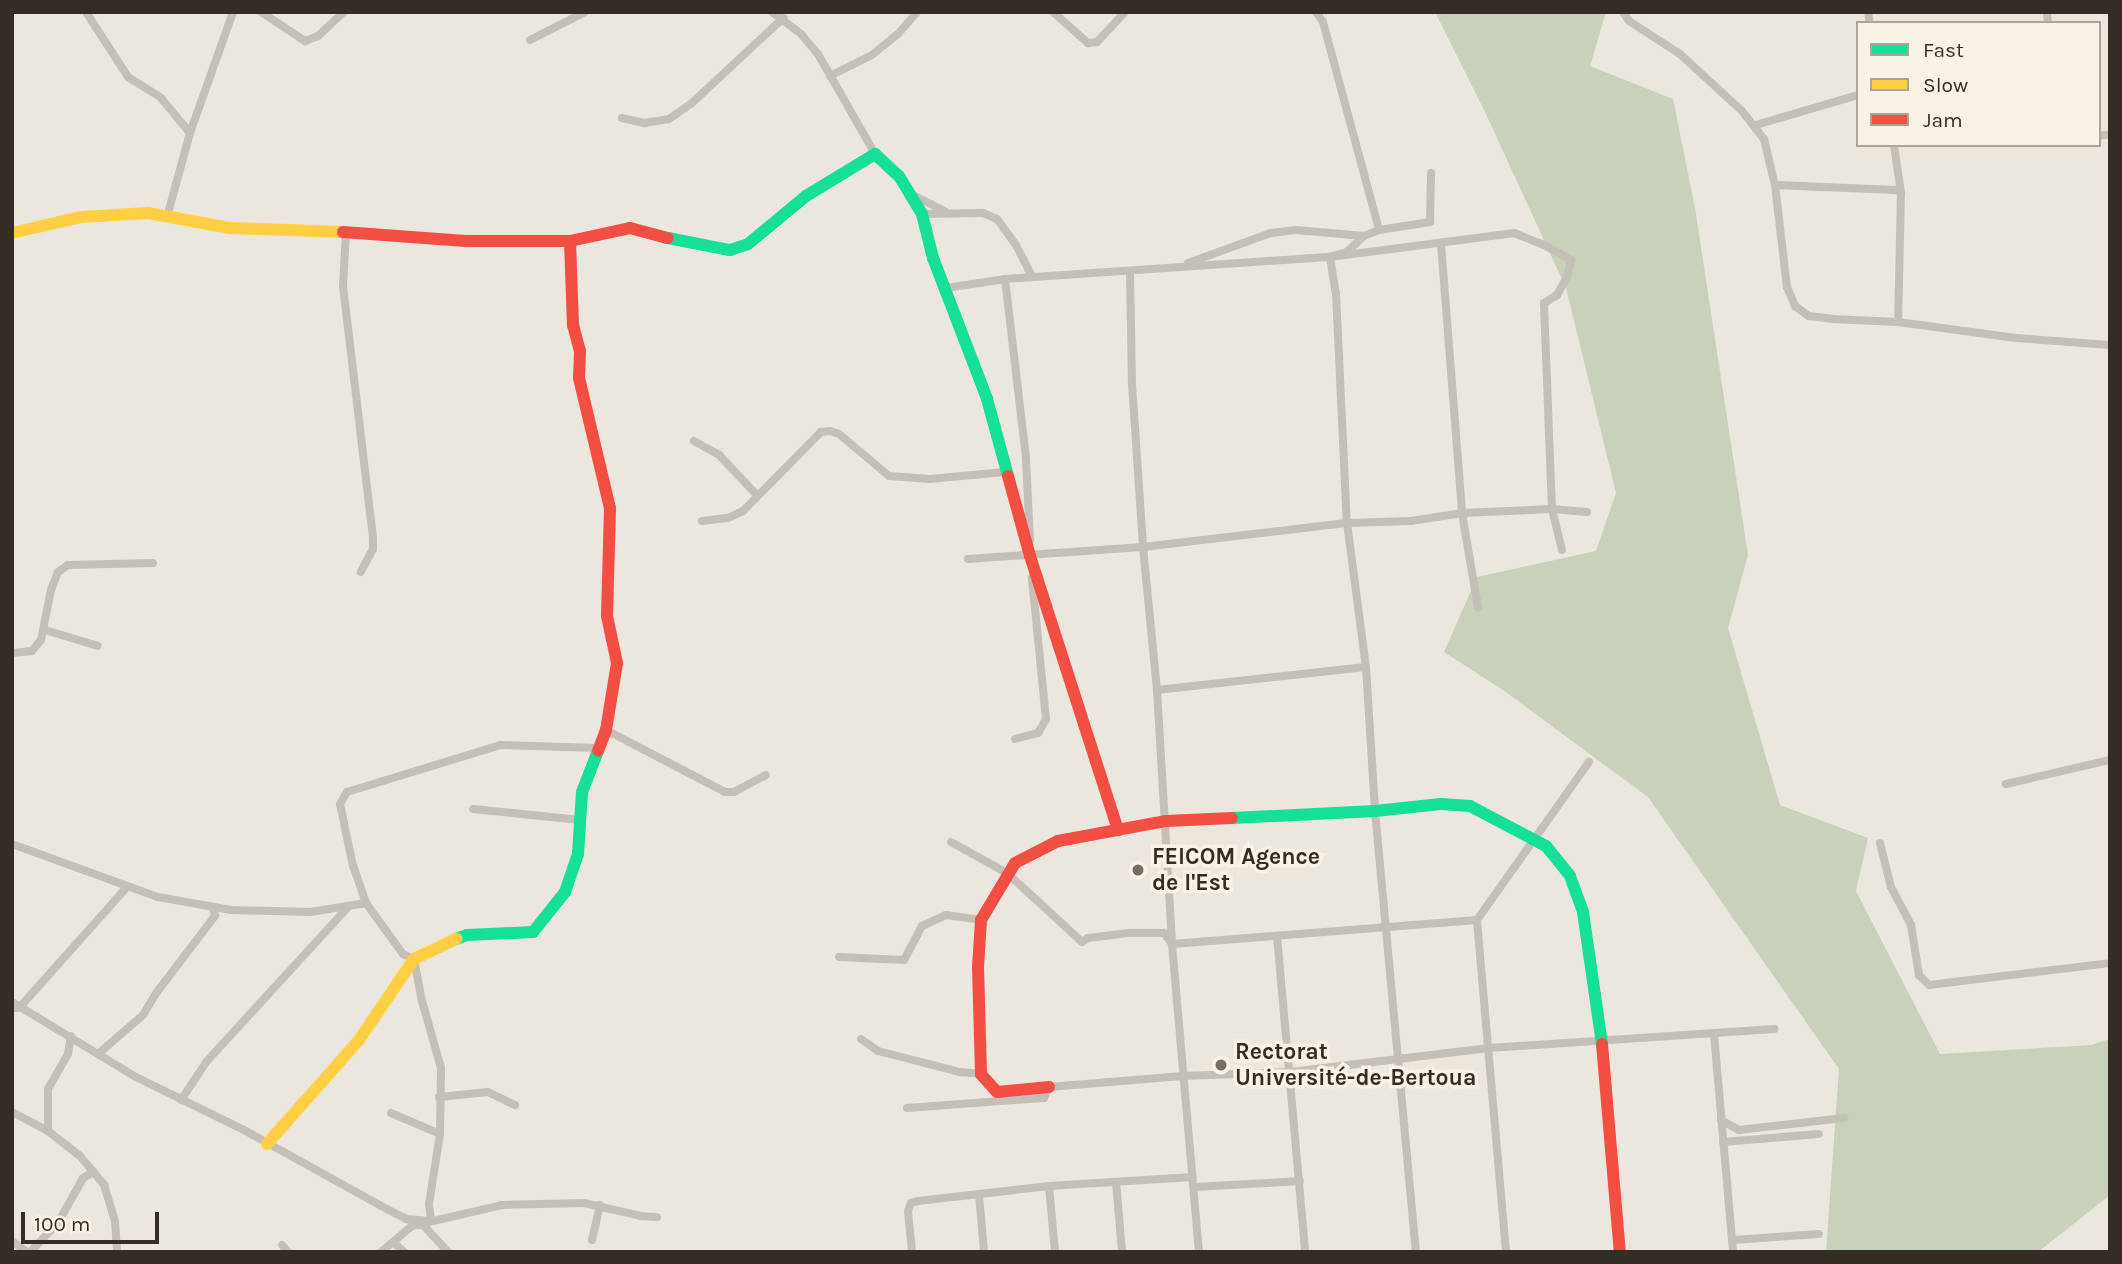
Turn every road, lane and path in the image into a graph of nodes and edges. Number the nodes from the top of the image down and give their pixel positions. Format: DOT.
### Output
graph roads {
  1 [pos="86,12"];
  2 [pos="233,12"];
  3 [pos="261,12"];
  4 [pos="344,12"];
  5 [pos="585,12"];
  6 [pos="772,12"];
  7 [pos="917,12"];
  8 [pos="1053,12"];
  9 [pos="1125,12"];
  10 [pos="1316,12"];
  11 [pos="1623,12"];
  12 [pos="783,18"];
  13 [pos="530,40"];
  14 [pos="830,76"];
  15 [pos="1856,96"];
  16 [pos="622,118"];
  17 [pos="1756,125"];
  18 [pos="190,133"];
  19 [pos="1894,147"];
  20 [pos="875,154"];
  21 [pos="1431,173"];
  22 [pos="1775,185"];
  23 [pos="1901,193"];
  24 [pos="913,195"];
  25 [pos="948,213"];
  26 [pos="922,214"];
  27 [pos="167,216"];
  28 [pos="1380,230"];
  29 [pos="346,232"];
  30 [pos="12,233"];
  31 [pos="1364,236"];
  32 [pos="570,241"];
  33 [pos="1441,244"];
  34 [pos="1330,257"];
  35 [pos="1130,272"];
  36 [pos="1032,277"];
  37 [pos="1005,279"];
  38 [pos="946,288"];
  39 [pos="1898,322"];
  40 [pos="2110,345"];
  41 [pos="694,441"];
  42 [pos="1005,472"];
  43 [pos="757,495"];
  44 [pos="1552,509"];
  45 [pos="1587,512"];
  46 [pos="1462,513"];
  47 [pos="702,521"];
  48 [pos="1347,523"];
  49 [pos="1143,547"];
  50 [pos="1562,550"];
  51 [pos="1030,556"];
  52 [pos="968,559"];
  53 [pos="153,563"];
  54 [pos="361,572"];
  55 [pos="1478,608"];
  56 [pos="45,630"];
  57 [pos="98,646"];
  58 [pos="12,653"];
  59 [pos="1366,667"];
  60 [pos="1157,690"];
  61 [pos="606,730"];
  62 [pos="1015,740"];
  63 [pos="599,748"];
  64 [pos="2110,760"];
  65 [pos="1589,762"];
  66 [pos="766,775"];
  67 [pos="2006,784"];
  68 [pos="473,809"];
  69 [pos="1375,811"];
  70 [pos="580,820"];
  71 [pos="1166,821"];
  72 [pos="1118,830"];
  73 [pos="1534,840"];
  74 [pos="951,842"];
  75 [pos="1880,842"];
  76 [pos="12,844"];
  77 [pos="1007,873"];
  78 [pos="127,887"];
  79 [pos="366,903"];
  80 [pos="213,907"];
  81 [pos="348,907"];
  82 [pos="981,920"];
  83 [pos="1477,920"];
  84 [pos="1385,928"];
  85 [pos="1277,936"];
  86 [pos="1172,944"];
  87 [pos="839,957"];
  88 [pos="414,959"];
  89 [pos="2110,963"];
  90 [pos="15,1006"];
  91 [pos="1774,1029"];
  92 [pos="1714,1034"];
  93 [pos="71,1036"];
  94 [pos="861,1039"];
  95 [pos="1602,1039"];
  96 [pos="1489,1048"];
  97 [pos="98,1054"];
  98 [pos="1400,1060"];
  99 [pos="1291,1072"];
  100 [pos="981,1074"];
  101 [pos="1183,1076"];
  102 [pos="1049,1087"];
  103 [pos="439,1097"];
  104 [pos="181,1100"];
  105 [pos="515,1105"];
  106 [pos="906,1108"];
  107 [pos="12,1112"];
  108 [pos="391,1113"];
  109 [pos="1844,1118"];
  110 [pos="1721,1120"];
  111 [pos="48,1131"];
  112 [pos="440,1134"];
  113 [pos="1819,1134"];
  114 [pos="1723,1142"];
  115 [pos="267,1144"];
  116 [pos="93,1172"];
  117 [pos="1194,1177"];
  118 [pos="1300,1181"];
  119 [pos="1116,1182"];
  120 [pos="1049,1186"];
  121 [pos="1194,1187"];
  122 [pos="979,1194"];
  123 [pos="600,1205"];
  124 [pos="657,1217"];
  125 [pos="431,1221"];
  126 [pos="412,1226"];
  127 [pos="1819,1234"];
  128 [pos="592,1240"];
  129 [pos="1732,1240"];
  130 [pos="12,1241"];
  131 [pos="393,1242"];
  132 [pos="28,1252"];
  133 [pos="117,1252"];
  134 [pos="381,1252"];
  135 [pos="404,1252"];
  136 [pos="448,1252"];
  137 [pos="912,1252"];
  138 [pos="984,1252"];
  139 [pos="1055,1252"];
  140 [pos="1122,1252"];
  141 [pos="1199,1252"];
  142 [pos="1305,1252"];
  143 [pos="1416,1252"];
  144 [pos="1506,1252"];
  145 [pos="1620,1252"];
  146 [pos="1733,1252"];
  1 -- 18 [label="street"];
  2 -- 18 [label="street"];
  3 -- 4 [label="street"];
  5 -- 13 [label="street"];
  6 -- 12 [label="street"];
  7 -- 14 [label="street"];
  8 -- 9 [label="street"];
  10 -- 28 [label="street"];
  11 -- 17 [label="street"];
  12 -- 14 [label="street"];
  12 -- 16 [label="street"];
  14 -- 20 [label="street"];
  15 -- 17 [label="street"];
  17 -- 22 [label="street"];
  18 -- 27 [label="street"];
  19 -- 23 [label="street"];
  20 -- 24 [label="street"];
  20 -- 32 [label="street"];
  21 -- 28 [label="street"];
  22 -- 23 [label="street"];
  22 -- 39 [label="street"];
  23 -- 39 [label="street"];
  24 -- 25 [label="street"];
  24 -- 26 [label="street"];
  25 -- 26 [label="street"];
  25 -- 36 [label="street"];
  26 -- 38 [label="street"];
  27 -- 29 [label="street"];
  27 -- 30 [label="street"];
  28 -- 31 [label="street"];
  29 -- 32 [label="street"];
  29 -- 54 [label="street"];
  31 -- 34 [label="street"];
  31 -- 35 [label="street"];
  32 -- 61 [label="street"];
  33 -- 34 [label="street"];
  33 -- 44 [label="street"];
  33 -- 46 [label="street"];
  34 -- 35 [label="street"];
  34 -- 48 [label="street"];
  35 -- 36 [label="street"];
  35 -- 49 [label="street"];
  36 -- 37 [label="street"];
  37 -- 38 [label="street"];
  37 -- 51 [label="street"];
  38 -- 42 [label="street"];
  39 -- 40 [label="street"];
  41 -- 43 [label="street"];
  42 -- 43 [label="street"];
  42 -- 51 [label="street"];
  43 -- 47 [label="street"];
  44 -- 45 [label="street"];
  44 -- 46 [label="street"];
  44 -- 50 [label="street"];
  46 -- 48 [label="street"];
  46 -- 55 [label="street"];
  48 -- 49 [label="street"];
  48 -- 59 [label="street"];
  49 -- 51 [label="street"];
  49 -- 60 [label="street"];
  51 -- 52 [label="street"];
  51 -- 62 [label="street"];
  51 -- 72 [label="street"];
  53 -- 56 [label="street"];
  56 -- 57 [label="street"];
  56 -- 58 [label="street"];
  59 -- 60 [label="street"];
  59 -- 69 [label="street"];
  60 -- 71 [label="street"];
  61 -- 63 [label="street"];
  61 -- 66 [label="street"];
  63 -- 70 [label="street"];
  63 -- 79 [label="street"];
  64 -- 67 [label="street"];
  65 -- 73 [label="street"];
  68 -- 70 [label="street"];
  69 -- 71 [label="street"];
  69 -- 73 [label="street"];
  69 -- 84 [label="street"];
  70 -- 88 [label="street"];
  71 -- 72 [label="street"];
  71 -- 86 [label="street"];
  72 -- 77 [label="street"];
  73 -- 83 [label="street"];
  73 -- 95 [label="street"];
  74 -- 77 [label="street"];
  75 -- 89 [label="street"];
  76 -- 78 [label="street"];
  77 -- 82 [label="street"];
  77 -- 86 [label="street"];
  78 -- 80 [label="street"];
  78 -- 90 [label="street"];
  79 -- 81 [label="street"];
  79 -- 88 [label="street"];
  80 -- 81 [label="street"];
  80 -- 97 [label="street"];
  81 -- 104 [label="street"];
  82 -- 87 [label="street"];
  82 -- 100 [label="street"];
  83 -- 84 [label="street"];
  83 -- 96 [label="street"];
  84 -- 85 [label="street"];
  84 -- 98 [label="street"];
  85 -- 86 [label="street"];
  85 -- 99 [label="street"];
  86 -- 101 [label="street"];
  88 -- 103 [label="street"];
  88 -- 115 [label="street"];
  90 -- 93 [label="street"];
  91 -- 92 [label="street"];
  92 -- 95 [label="street"];
  92 -- 110 [label="street"];
  93 -- 97 [label="street"];
  93 -- 111 [label="street"];
  94 -- 100 [label="street"];
  95 -- 96 [label="street"];
  95 -- 145 [label="street"];
  96 -- 98 [label="street"];
  96 -- 144 [label="street"];
  97 -- 104 [label="street"];
  98 -- 99 [label="street"];
  98 -- 143 [label="street"];
  99 -- 101 [label="street"];
  99 -- 118 [label="street"];
  100 -- 102 [label="street"];
  101 -- 102 [label="street"];
  101 -- 117 [label="street"];
  102 -- 106 [label="street"];
  103 -- 105 [label="street"];
  103 -- 112 [label="street"];
  104 -- 115 [label="street"];
  107 -- 111 [label="street"];
  108 -- 112 [label="street"];
  109 -- 110 [label="street"];
  110 -- 114 [label="street"];
  111 -- 116 [label="street"];
  112 -- 125 [label="street"];
  113 -- 114 [label="street"];
  114 -- 129 [label="street"];
  115 -- 125 [label="street"];
  116 -- 132 [label="street"];
  116 -- 133 [label="street"];
  117 -- 119 [label="street"];
  117 -- 121 [label="street"];
  118 -- 121 [label="street"];
  118 -- 142 [label="street"];
  119 -- 120 [label="street"];
  119 -- 140 [label="street"];
  120 -- 122 [label="street"];
  120 -- 139 [label="street"];
  121 -- 141 [label="street"];
  122 -- 137 [label="street"];
  122 -- 138 [label="street"];
  123 -- 124 [label="street"];
  123 -- 125 [label="street"];
  123 -- 128 [label="street"];
  125 -- 126 [label="street"];
  126 -- 131 [label="street"];
  126 -- 136 [label="street"];
  127 -- 129 [label="street"];
  129 -- 146 [label="street"];
  130 -- 132 [label="street"];
  131 -- 134 [label="street"];
  131 -- 135 [label="street"];
}
